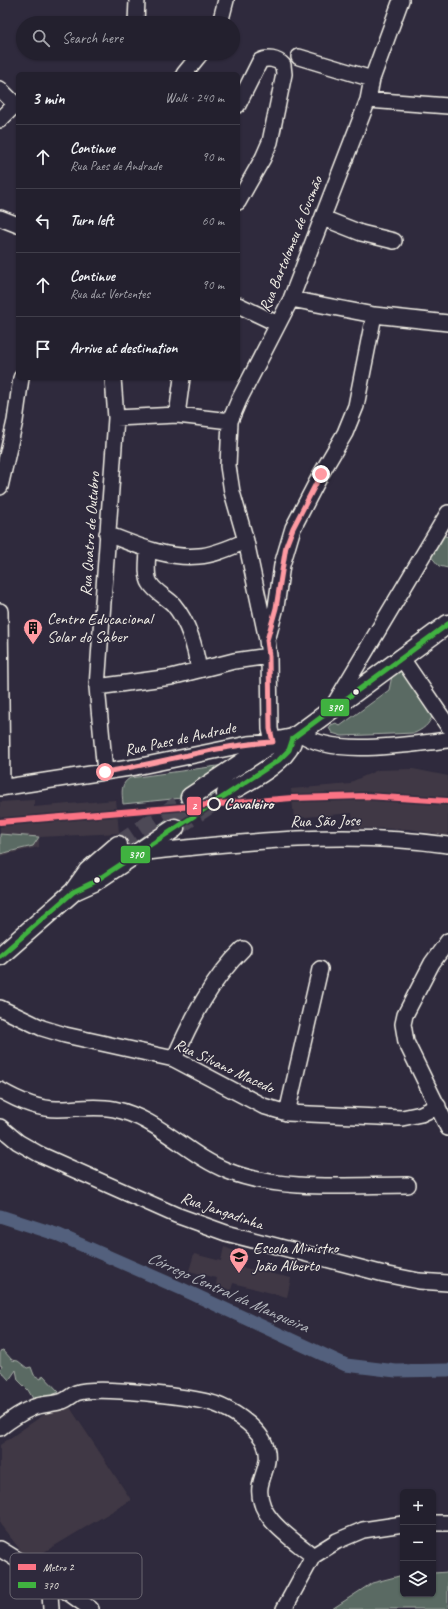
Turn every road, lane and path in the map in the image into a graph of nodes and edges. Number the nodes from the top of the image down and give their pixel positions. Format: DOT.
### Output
graph roads {
  1 [pos="137,0"];
  2 [pos="226,0"];
  3 [pos="401,0"];
  4 [pos="136,16"];
  5 [pos="222,16"];
  6 [pos="299,57"];
  7 [pos="195,60"];
  8 [pos="186,72"];
  9 [pos="372,79"];
  10 [pos="0,90"];
  11 [pos="368,100"];
  12 [pos="240,101"];
  13 [pos="16,105"];
  14 [pos="448,106"];
  15 [pos="16,107"];
  16 [pos="0,120"];
  17 [pos="240,199"];
  18 [pos="0,218"];
  19 [pos="323,218"];
  20 [pos="16,224"];
  21 [pos="394,241"];
  22 [pos="291,299"];
  23 [pos="240,306"];
  24 [pos="374,315"];
  25 [pos="448,323"];
  26 [pos="278,324"];
  27 [pos="20,380"];
  28 [pos="114,380"];
  29 [pos="182,380"];
  30 [pos="177,415"];
  31 [pos="116,418"];
  32 [pos="230,421"];
  33 [pos="5,442"];
  34 [pos="0,487"];
  35 [pos="448,513"];
  36 [pos="107,534"];
  37 [pos="246,541"];
  38 [pos="148,549"];
  39 [pos="0,611"];
  40 [pos="448,624"];
  41 [pos="267,640"];
  42 [pos="269,656"];
  43 [pos="401,657"];
  44 [pos="199,670"];
  45 [pos="97,687"];
  46 [pos="329,712"];
  47 [pos="448,726"];
  48 [pos="297,736"];
  49 [pos="448,740"];
  50 [pos="279,749"];
  51 [pos="105,772"];
  52 [pos="1,788"];
  53 [pos="226,794"];
  54 [pos="190,797"];
  55 [pos="175,828"];
  56 [pos="448,845"];
  57 [pos="112,849"];
  58 [pos="136,853"];
  59 [pos="73,892"];
  60 [pos="448,941"];
  61 [pos="243,949"];
  62 [pos="0,956"];
  63 [pos="320,969"];
  64 [pos="0,1008"];
  65 [pos="174,1059"];
  66 [pos="0,1090"];
  67 [pos="438,1106"];
  68 [pos="287,1113"];
  69 [pos="0,1127"];
  70 [pos="448,1128"];
  71 [pos="408,1185"];
  72 [pos="448,1283"];
  73 [pos="0,1428"];
  74 [pos="436,1523"];
  75 [pos="448,1523"];
  76 [pos="400,1524"];
  77 [pos="0,1549"];
  78 [pos="10,1555"];
  79 [pos="313,1556"];
  80 [pos="51,1599"];
  81 [pos="78,1599"];
  82 [pos="51,1609"];
  83 [pos="92,1609"];
  84 [pos="284,1609"];
  1 -- 4 [label="street"];
  2 -- 5 [label="street"];
  3 -- 9 [label="street, Rua Bartolomeu de Gusmão"];
  6 -- 9 [label="street"];
  7 -- 8 [label="street"];
  9 -- 11 [label="street, Rua Bartolomeu de Gusmão"];
  10 -- 13 [label="street"];
  11 -- 14 [label="street"];
  11 -- 19 [label="street, Rua Bartolomeu de Gusmão"];
  12 -- 17 [label="street"];
  15 -- 16 [label="street"];
  18 -- 20 [label="street"];
  19 -- 21 [label="street"];
  19 -- 22 [label="street, Rua Bartolomeu de Gusmão"];
  22 -- 24 [label="street"];
  22 -- 26 [label="street, Rua Bartolomeu de Gusmão"];
  23 -- 26 [label="street"];
  24 -- 25 [label="street"];
  24 -- 41 [label="street"];
  26 -- 32 [label="street, Rua Bartolomeu de Gusmão"];
  27 -- 33 [label="street"];
  28 -- 31 [label="street, Rua Quatro de Outubro"];
  29 -- 30 [label="street"];
  30 -- 31 [label="street"];
  30 -- 32 [label="street"];
  31 -- 36 [label="street, Rua Quatro de Outubro"];
  32 -- 37 [label="street, Rua Bartolomeu de Gusmão"];
  33 -- 34 [label="street"];
  35 -- 46 [label="street"];
  36 -- 38 [label="street"];
  36 -- 45 [label="street, Rua Quatro de Outubro"];
  37 -- 38 [label="street"];
  37 -- 41 [label="street, Rua Bartolomeu de Gusmão"];
  38 -- 44 [label="street"];
  39 -- 52 [label="street"];
  40 -- 43 [label="main road"];
  41 -- 42 [label="street, Rua Bartolomeu de Gusmão"];
  42 -- 44 [label="street"];
  42 -- 50 [label="street, Rua Bartolomeu de Gusmão"];
  43 -- 46 [label="main road"];
  43 -- 47 [label="street"];
  44 -- 45 [label="street"];
  45 -- 51 [label="street, Rua Quatro de Outubro"];
  46 -- 48 [label="main road"];
  48 -- 49 [label="street"];
  48 -- 50 [label="main road"];
  50 -- 51 [label="street, Rua Paes de Andrade"];
  50 -- 53 [label="main road"];
  50 -- 54 [label="main road"];
  51 -- 52 [label="street, Rua Paes de Andrade"];
  55 -- 58 [label="main road"];
  56 -- 58 [label="street, Rua São Jose"];
  57 -- 58 [label="street, Rua São Jose"];
  57 -- 59 [label="main road"];
  58 -- 59 [label="main road"];
  59 -- 62 [label="main road"];
  60 -- 67 [label="street"];
  61 -- 65 [label="street"];
  63 -- 68 [label="street"];
  64 -- 65 [label="street, Rua Silvano Macedo"];
  65 -- 68 [label="street, Rua Silvano Macedo"];
  66 -- 71 [label="street"];
  67 -- 68 [label="street, Rua Silvano Macedo"];
  67 -- 70 [label="street"];
  69 -- 72 [label="street, Rua Jangadinha"];
  73 -- 79 [label="street"];
  74 -- 75 [label="street"];
  76 -- 79 [label="street"];
  77 -- 78 [label="street"];
  79 -- 84 [label="street"];
  80 -- 82 [label="street"];
  81 -- 83 [label="street"];
}
